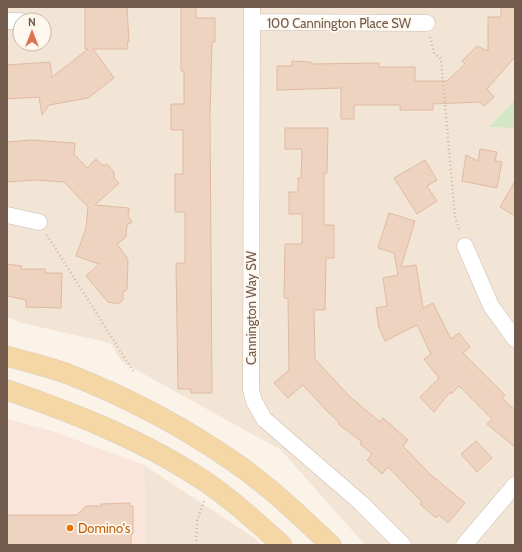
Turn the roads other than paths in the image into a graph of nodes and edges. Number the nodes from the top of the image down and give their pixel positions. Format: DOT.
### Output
graph roads {
  1 [pos="252,15"];
  2 [pos="427,23"];
  3 [pos="7,215"];
  4 [pos="39,222"];
  5 [pos="465,246"];
  6 [pos="515,339"];
  7 [pos="7,356"];
  8 [pos="7,390"];
  9 [pos="515,485"];
  10 [pos="282,545"];
  11 [pos="331,545"];
  12 [pos="403,545"];
  13 [pos="464,545"];
  1 -- 2 [label="street, 100 Cannington Place SW"];
  1 -- 12 [label="street, Cannington Way SW"];
  3 -- 4 [label="street"];
  5 -- 6 [label="street"];
  7 -- 11 [label="main road"];
  8 -- 10 [label="main road"];
  9 -- 13 [label="street"];
}
